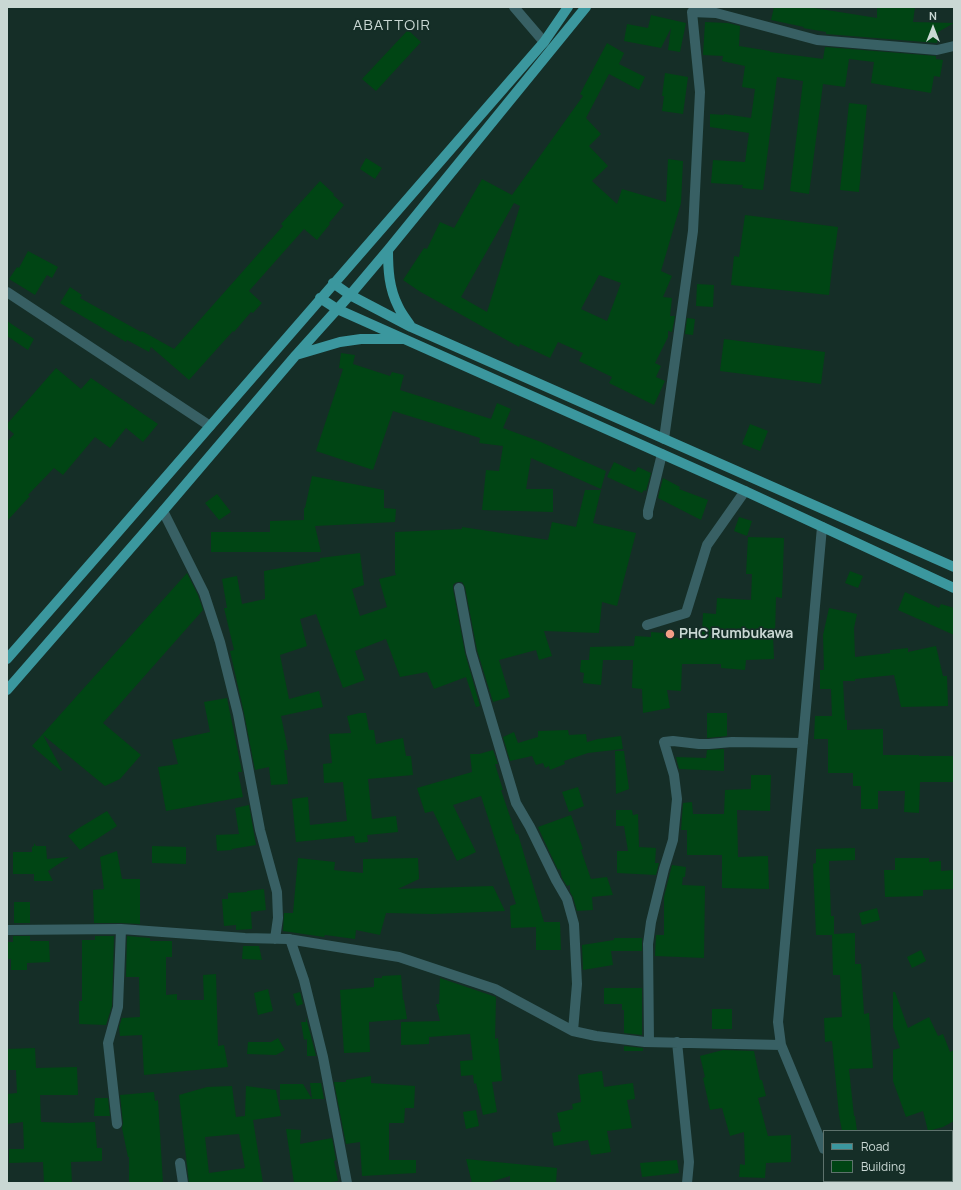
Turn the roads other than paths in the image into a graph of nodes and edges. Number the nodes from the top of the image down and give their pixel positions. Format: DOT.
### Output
graph roads {
  1 [pos="514,7"];
  2 [pos="568,7"];
  3 [pos="586,7"];
  4 [pos="544,42"];
  5 [pos="954,46"];
  6 [pos="388,250"];
  7 [pos="333,283"];
  8 [pos="7,292"];
  9 [pos="350,295"];
  10 [pos="320,298"];
  11 [pos="337,309"];
  12 [pos="411,327"];
  13 [pos="405,339"];
  14 [pos="296,354"];
  15 [pos="210,426"];
  16 [pos="664,439"];
  17 [pos="662,454"];
  18 [pos="745,492"];
  19 [pos="163,511"];
  20 [pos="648,515"];
  21 [pos="822,527"];
  22 [pos="954,567"];
  23 [pos="459,588"];
  24 [pos="954,588"];
  25 [pos="647,625"];
  26 [pos="7,659"];
  27 [pos="7,690"];
  28 [pos="803,743"];
  29 [pos="121,929"];
  30 [pos="7,930"];
  31 [pos="275,939"];
  32 [pos="290,939"];
  33 [pos="573,1031"];
  34 [pos="649,1042"];
  35 [pos="677,1042"];
  36 [pos="781,1045"];
  37 [pos="117,1124"];
  38 [pos="823,1147"];
  39 [pos="180,1163"];
  40 [pos="183,1183"];
  41 [pos="347,1183"];
  42 [pos="687,1183"];
  1 -- 4 [label="street"];
  2 -- 4 [label="main road"];
  3 -- 6 [label="main road"];
  4 -- 7 [label="main road"];
  5 -- 16 [label="street"];
  6 -- 9 [label="main road"];
  6 -- 12 [label="main road"];
  7 -- 9 [label="main road"];
  7 -- 10 [label="main road"];
  8 -- 15 [label="street"];
  9 -- 11 [label="main road"];
  9 -- 12 [label="main road"];
  10 -- 11 [label="main road"];
  10 -- 15 [label="main road"];
  11 -- 13 [label="main road"];
  11 -- 14 [label="main road"];
  12 -- 16 [label="main road"];
  13 -- 14 [label="main road"];
  13 -- 17 [label="main road"];
  14 -- 19 [label="main road"];
  15 -- 26 [label="main road"];
  16 -- 22 [label="main road"];
  17 -- 18 [label="main road"];
  17 -- 20 [label="street"];
  18 -- 21 [label="main road"];
  18 -- 25 [label="street"];
  19 -- 27 [label="main road"];
  19 -- 31 [label="street"];
  21 -- 24 [label="main road"];
  21 -- 28 [label="street"];
  23 -- 33 [label="street"];
  28 -- 34 [label="street"];
  28 -- 36 [label="street"];
  29 -- 30 [label="street"];
  29 -- 31 [label="street"];
  29 -- 37 [label="street"];
  31 -- 32 [label="street"];
  32 -- 33 [label="street"];
  32 -- 41 [label="street"];
  33 -- 34 [label="street"];
  34 -- 35 [label="street"];
  35 -- 36 [label="street"];
  35 -- 42 [label="street"];
  36 -- 38 [label="street"];
  39 -- 40 [label="street"];
}
